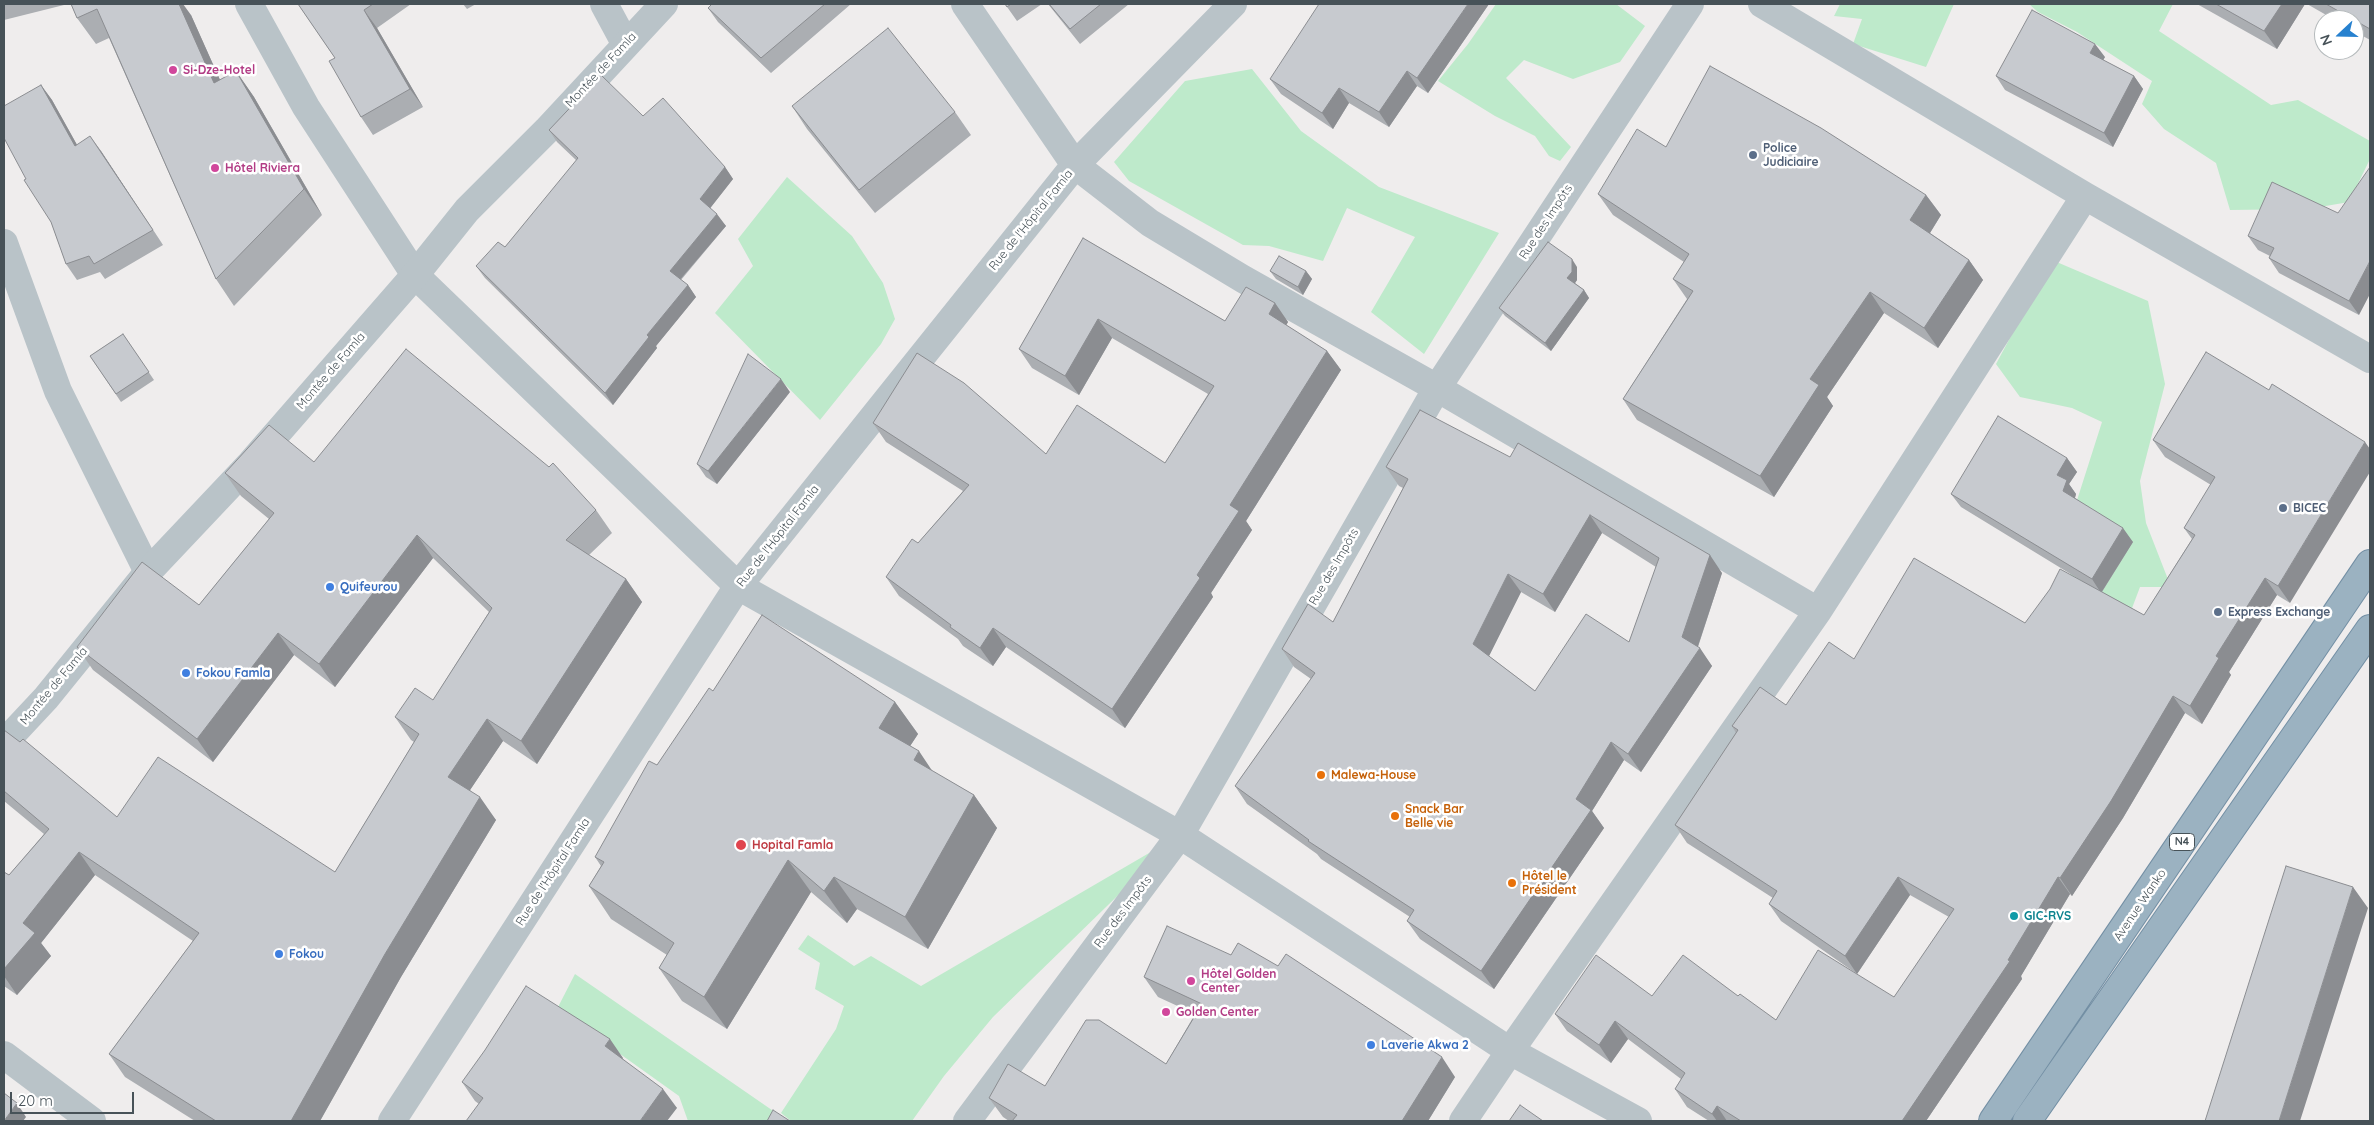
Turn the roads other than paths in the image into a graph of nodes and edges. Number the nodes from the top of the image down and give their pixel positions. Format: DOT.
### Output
graph roads {
  1 [pos="249,4"];
  2 [pos="604,4"];
  3 [pos="664,4"];
  4 [pos="965,4"];
  5 [pos="1233,4"];
  6 [pos="1690,4"];
  7 [pos="1762,4"];
  8 [pos="626,43"];
  9 [pos="1075,165"];
  10 [pos="2085,196"];
  11 [pos="4,243"];
  12 [pos="415,275"];
  13 [pos="2370,359"];
  14 [pos="1437,388"];
  15 [pos="2370,564"];
  16 [pos="148,572"];
  17 [pos="738,586"];
  18 [pos="1818,610"];
  19 [pos="2370,629"];
  20 [pos="4,743"];
  21 [pos="1180,835"];
  22 [pos="1510,1051"];
  23 [pos="4,1055"];
  24 [pos="92,1121"];
  25 [pos="392,1121"];
  26 [pos="967,1121"];
  27 [pos="1463,1121"];
  28 [pos="1638,1121"];
  29 [pos="1994,1121"];
  30 [pos="2027,1121"];
  1 -- 12 [label="street"];
  2 -- 8 [label="street"];
  3 -- 8 [label="street, Montée de Famla"];
  4 -- 9 [label="street"];
  5 -- 9 [label="street, Rue de l'Hôpital Famla"];
  6 -- 14 [label="street, Rue des Impôts"];
  7 -- 10 [label="street"];
  8 -- 12 [label="street, Montée de Famla"];
  9 -- 14 [label="street"];
  9 -- 17 [label="street, Rue de l'Hôpital Famla"];
  10 -- 13 [label="street"];
  10 -- 18 [label="street"];
  11 -- 16 [label="street"];
  12 -- 16 [label="street, Montée de Famla"];
  12 -- 17 [label="street"];
  14 -- 18 [label="street"];
  14 -- 21 [label="street, Rue des Impôts"];
  15 -- 29 [label="highway, Avenue Wanko / N4"];
  16 -- 20 [label="street, Montée de Famla"];
  17 -- 21 [label="street"];
  17 -- 25 [label="street, Rue de l'Hôpital Famla"];
  18 -- 22 [label="street"];
  19 -- 30 [label="highway, N4"];
  21 -- 22 [label="street"];
  21 -- 26 [label="street, Rue des Impôts"];
  22 -- 27 [label="street"];
  22 -- 28 [label="street"];
  23 -- 24 [label="street"];
}
